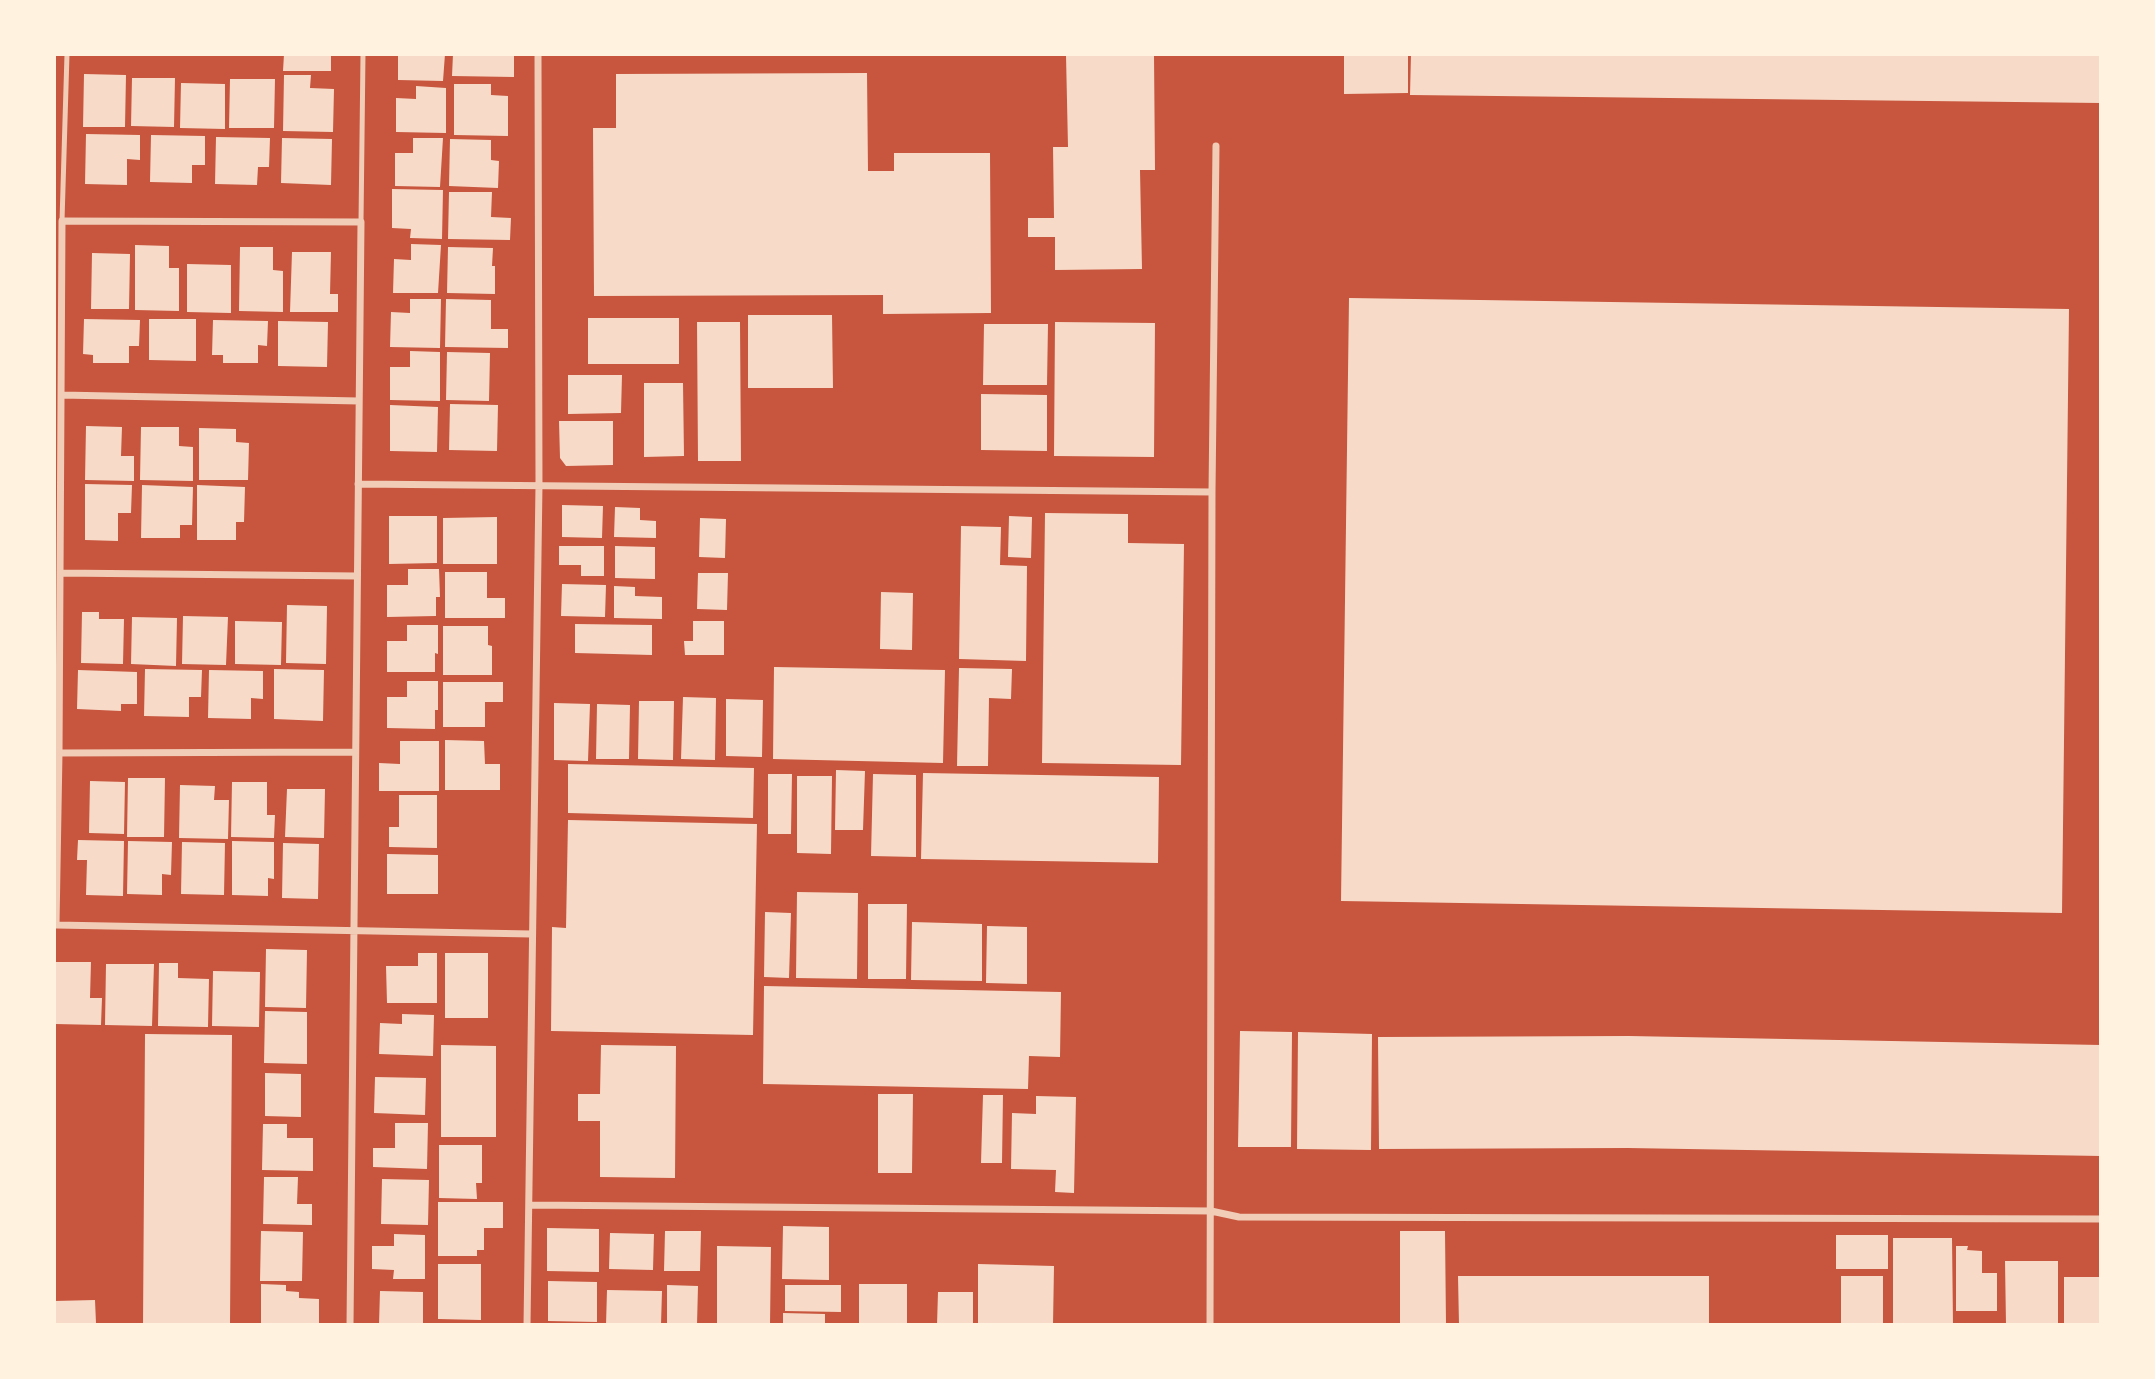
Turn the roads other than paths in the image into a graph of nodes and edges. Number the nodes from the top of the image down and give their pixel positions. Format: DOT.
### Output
graph roads {
  1 [pos="68,54"];
  2 [pos="363,54"];
  3 [pos="538,54"];
  4 [pos="1216,146"];
  5 [pos="62,220"];
  6 [pos="361,222"];
  7 [pos="61,394"];
  8 [pos="359,401"];
  9 [pos="358,484"];
  10 [pos="539,485"];
  11 [pos="1212,492"];
  12 [pos="60,573"];
  13 [pos="357,576"];
  14 [pos="355,752"];
  15 [pos="59,754"];
  16 [pos="355,932"];
  17 [pos="531,934"];
  18 [pos="530,1205"];
  19 [pos="1211,1211"];
  20 [pos="2101,1219"];
  21 [pos="350,1325"];
  22 [pos="527,1325"];
  23 [pos="1210,1325"];
  1 -- 5 [label="lane"];
  2 -- 6 [label="lane"];
  3 -- 10 [label="street"];
  4 -- 11 [label="street"];
  5 -- 6 [label="street"];
  5 -- 7 [label="street"];
  6 -- 8 [label="street"];
  7 -- 8 [label="street"];
  7 -- 12 [label="street"];
  8 -- 9 [label="street"];
  9 -- 10 [label="street"];
  9 -- 13 [label="street"];
  10 -- 11 [label="street"];
  10 -- 17 [label="street"];
  11 -- 19 [label="street"];
  12 -- 13 [label="street"];
  12 -- 15 [label="street"];
  13 -- 14 [label="street"];
  14 -- 15 [label="street"];
  14 -- 16 [label="street"];
  15 -- 16 [label="street"];
  16 -- 17 [label="street"];
  16 -- 21 [label="street"];
  17 -- 18 [label="street"];
  18 -- 19 [label="street"];
  18 -- 22 [label="street"];
  19 -- 20 [label="street"];
  19 -- 23 [label="street"];
}
